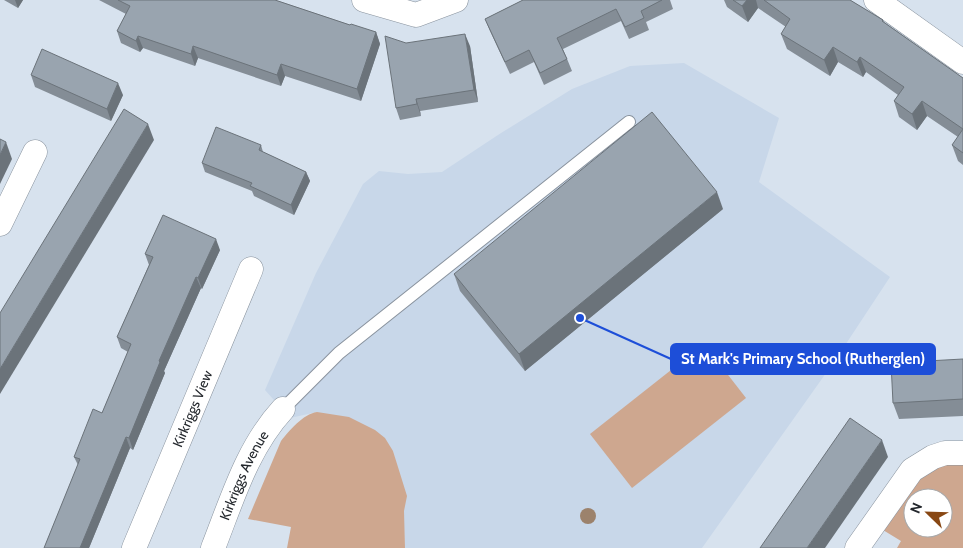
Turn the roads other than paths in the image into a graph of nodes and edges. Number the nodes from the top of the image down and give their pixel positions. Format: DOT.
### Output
graph roads {
  1 [pos="364,0"];
  2 [pos="456,0"];
  3 [pos="876,0"];
  4 [pos="960,55"];
  5 [pos="629,122"];
  6 [pos="35,152"];
  7 [pos="0,224"];
  8 [pos="251,269"];
  9 [pos="283,410"];
  10 [pos="963,453"];
  11 [pos="134,548"];
  12 [pos="213,548"];
  13 [pos="857,548"];
  1 -- 2 [label="street"];
  3 -- 4 [label="street"];
  5 -- 9 [label="lane"];
  6 -- 7 [label="street"];
  8 -- 11 [label="street, Kirkriggs View"];
  9 -- 12 [label="street, Kirkriggs Avenue"];
  10 -- 13 [label="street"];
}
